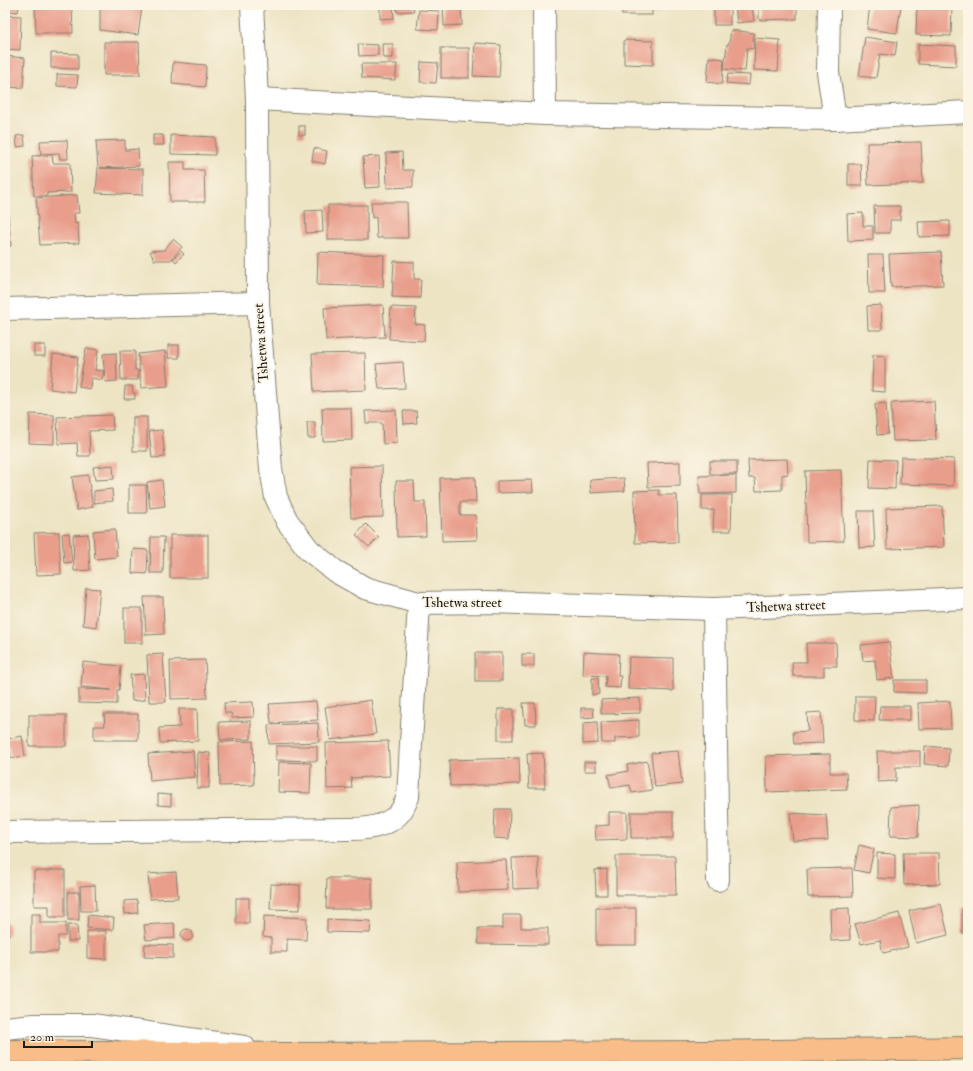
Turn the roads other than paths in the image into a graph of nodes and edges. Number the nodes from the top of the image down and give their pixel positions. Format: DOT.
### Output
graph roads {
  1 [pos="252,5"];
  2 [pos="544,5"];
  3 [pos="829,5"];
  4 [pos="257,99"];
  5 [pos="968,112"];
  6 [pos="545,114"];
  7 [pos="835,119"];
  8 [pos="258,303"];
  9 [pos="5,309"];
  10 [pos="968,598"];
  11 [pos="418,603"];
  12 [pos="714,609"];
  13 [pos="5,832"];
  14 [pos="718,880"];
  15 [pos="5,1028"];
  16 [pos="968,1048"];
  17 [pos="5,1051"];
  18 [pos="286,1054"];
  1 -- 4 [label="street, Tshetwa street"];
  2 -- 6 [label="street"];
  3 -- 7 [label="street"];
  4 -- 6 [label="street"];
  4 -- 8 [label="street, Tshetwa street"];
  5 -- 7 [label="street"];
  6 -- 7 [label="street"];
  8 -- 9 [label="street"];
  8 -- 11 [label="street, Tshetwa street"];
  10 -- 12 [label="street, Tshetwa street"];
  11 -- 12 [label="street, Tshetwa street"];
  11 -- 13 [label="street"];
  12 -- 14 [label="street"];
  15 -- 18 [label="street"];
  16 -- 18 [label="main road"];
  17 -- 18 [label="main road"];
}
